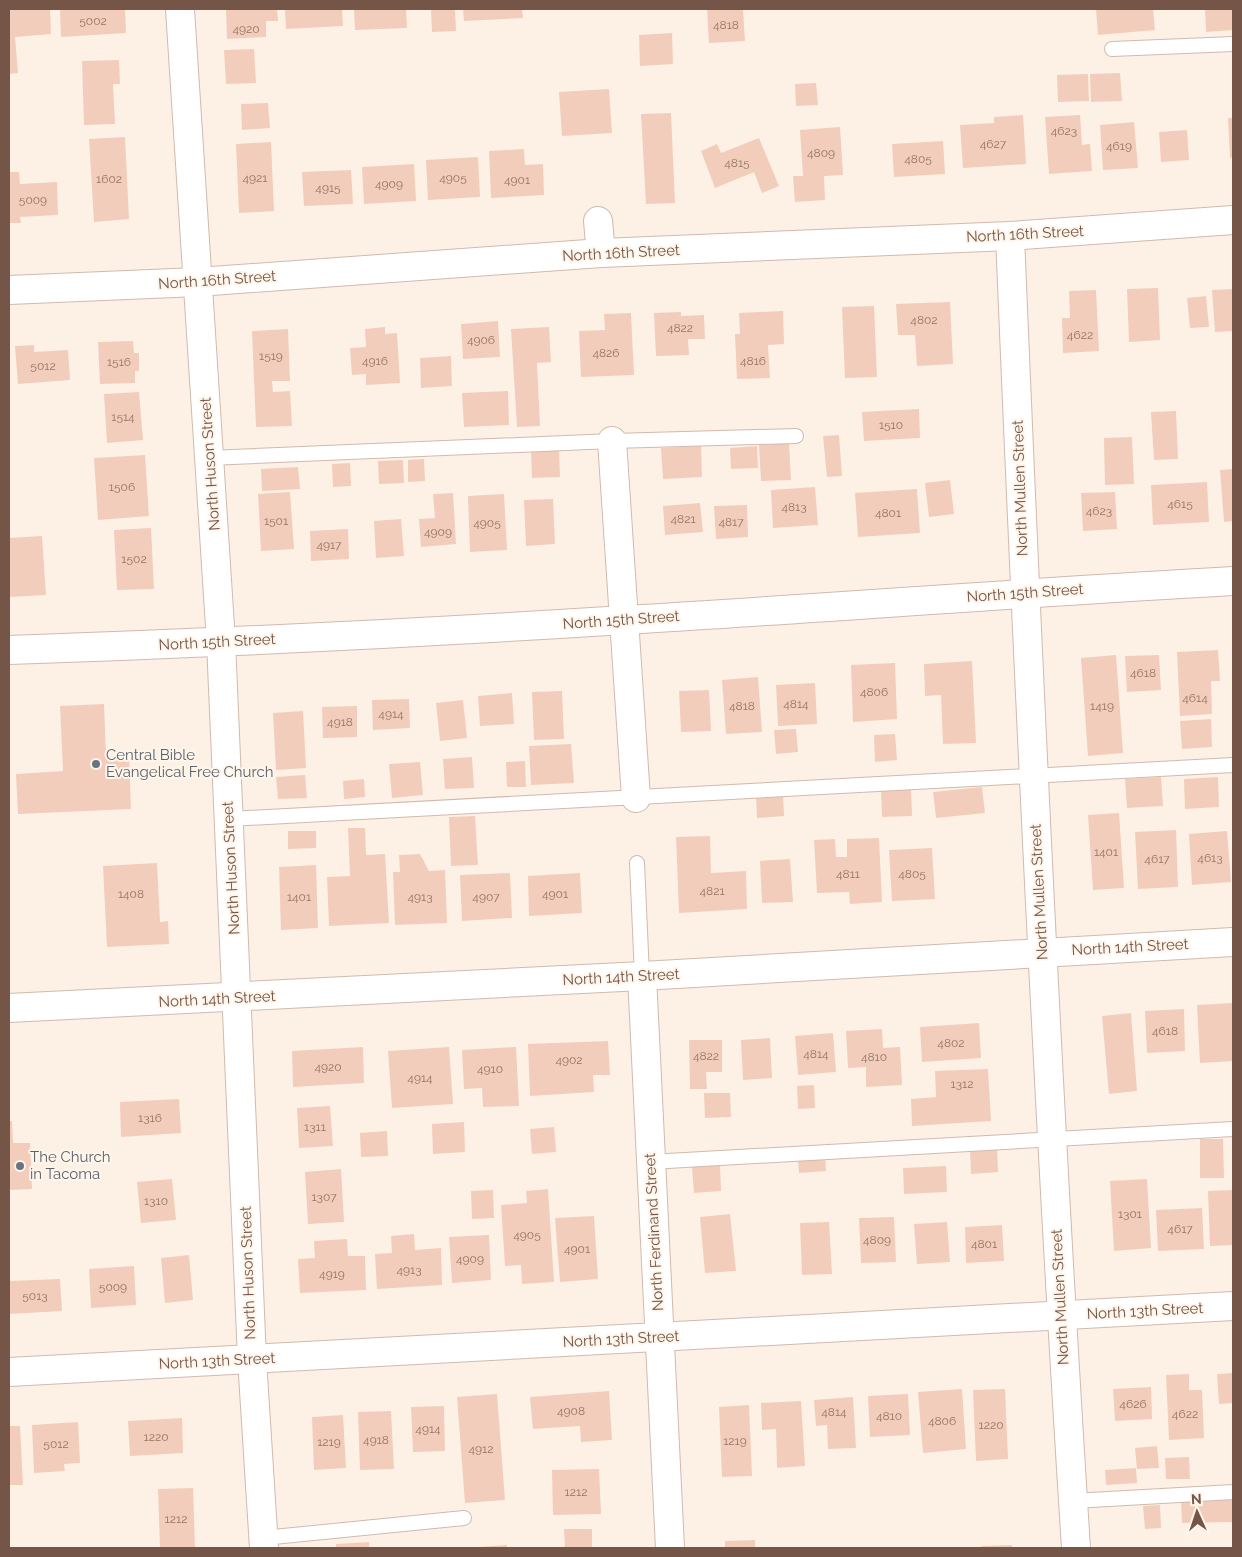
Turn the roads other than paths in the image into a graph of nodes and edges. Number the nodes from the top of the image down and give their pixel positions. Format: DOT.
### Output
graph roads {
  1 [pos="180,9"];
  2 [pos="1233,44"];
  3 [pos="1112,49"];
  4 [pos="1233,220"];
  5 [pos="598,221"];
  6 [pos="1010,236"];
  7 [pos="601,253"];
  8 [pos="198,282"];
  9 [pos="9,290"];
  10 [pos="796,436"];
  11 [pos="612,441"];
  12 [pos="209,458"];
  13 [pos="1233,581"];
  14 [pos="1025,593"];
  15 [pos="625,620"];
  16 [pos="221,642"];
  17 [pos="9,650"];
  18 [pos="1233,765"];
  19 [pos="1034,777"];
  20 [pos="636,798"];
  21 [pos="229,819"];
  22 [pos="637,863"];
  23 [pos="1233,942"];
  24 [pos="1042,952"];
  25 [pos="642,976"];
  26 [pos="237,998"];
  27 [pos="9,1008"];
  28 [pos="1233,1129"];
  29 [pos="1052,1140"];
  30 [pos="650,1162"];
  31 [pos="1233,1306"];
  32 [pos="1061,1315"];
  33 [pos="659,1336"];
  34 [pos="252,1359"];
  35 [pos="9,1372"];
  36 [pos="1233,1492"];
  37 [pos="1073,1501"];
  38 [pos="464,1518"];
  39 [pos="263,1543"];
  40 [pos="670,1548"];
  41 [pos="1076,1548"];
  1 -- 8 [label="street, North Huson Street"];
  2 -- 3 [label="lane"];
  4 -- 6 [label="street, North 16th Street"];
  5 -- 7 [label="street"];
  6 -- 7 [label="street, North 16th Street"];
  6 -- 14 [label="street, North Mullen Street"];
  7 -- 8 [label="street, North 16th Street"];
  8 -- 9 [label="street, North 16th Street"];
  8 -- 12 [label="street, North Huson Street"];
  10 -- 11 [label="lane"];
  11 -- 12 [label="lane"];
  11 -- 15 [label="street"];
  12 -- 16 [label="street, North Huson Street"];
  13 -- 14 [label="street, North 15th Street"];
  14 -- 15 [label="street, North 15th Street"];
  14 -- 19 [label="street, North Mullen Street"];
  15 -- 16 [label="street, North 15th Street"];
  15 -- 20 [label="street"];
  16 -- 17 [label="street, North 15th Street"];
  16 -- 21 [label="street, North Huson Street"];
  18 -- 19 [label="lane"];
  19 -- 20 [label="lane"];
  19 -- 24 [label="street, North Mullen Street"];
  20 -- 21 [label="lane"];
  21 -- 26 [label="street, North Huson Street"];
  22 -- 25 [label="lane"];
  23 -- 24 [label="street, North 14th Street"];
  24 -- 25 [label="street, North 14th Street"];
  24 -- 29 [label="street, North Mullen Street"];
  25 -- 26 [label="street, North 14th Street"];
  25 -- 30 [label="street, North Ferdinand Street"];
  26 -- 27 [label="street, North 14th Street"];
  26 -- 34 [label="street, North Huson Street"];
  28 -- 29 [label="lane"];
  29 -- 30 [label="lane"];
  29 -- 32 [label="street, North Mullen Street"];
  30 -- 33 [label="street, North Ferdinand Street"];
  31 -- 32 [label="street, North 13th Street"];
  32 -- 33 [label="street, North 13th Street"];
  32 -- 37 [label="street, North Mullen Street"];
  33 -- 34 [label="street, North 13th Street"];
  33 -- 40 [label="street, North Ferdinand Street"];
  34 -- 35 [label="street, North 13th Street"];
  34 -- 39 [label="street, North Huson Street"];
  36 -- 37 [label="lane"];
  37 -- 41 [label="street, North Mullen Street"];
  38 -- 39 [label="lane"];
}
